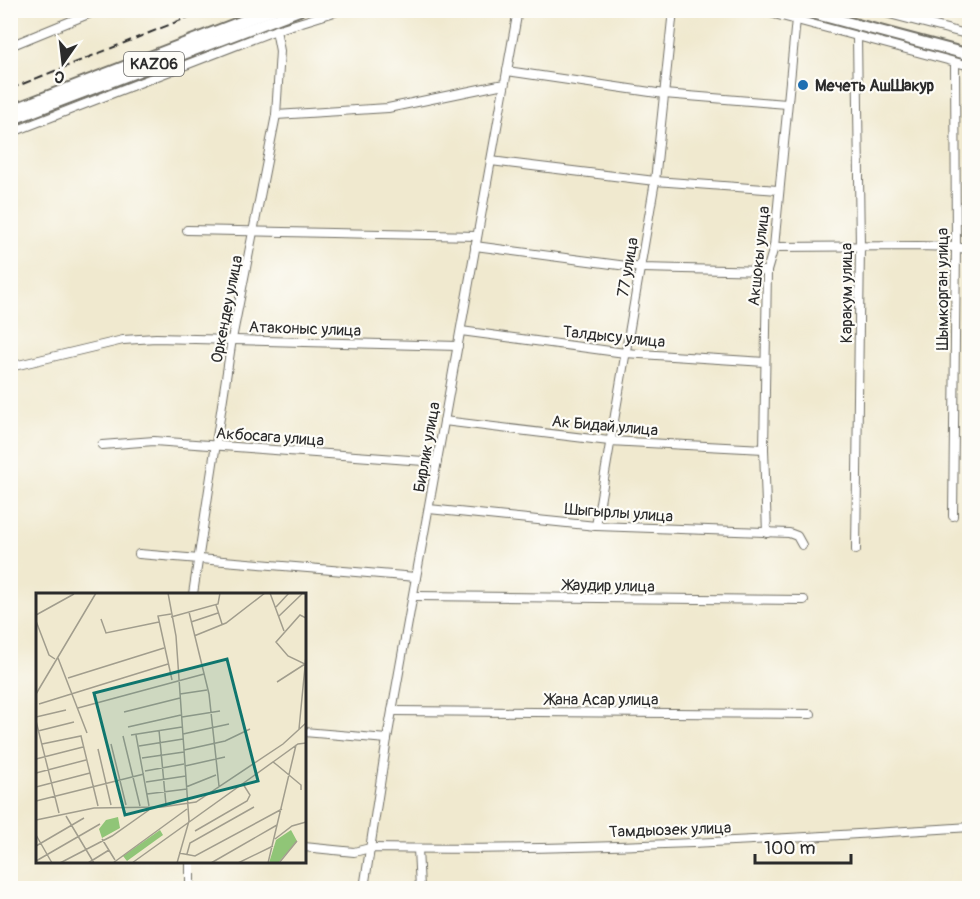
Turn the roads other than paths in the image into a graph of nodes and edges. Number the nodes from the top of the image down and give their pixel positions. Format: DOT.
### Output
graph roads {
  1 [pos="98,10"];
  2 [pos="272,10"];
  3 [pos="299,10"];
  4 [pos="341,10"];
  5 [pos="518,10"];
  6 [pos="673,10"];
  7 [pos="759,10"];
  8 [pos="830,10"];
  9 [pos="874,10"];
  10 [pos="798,15"];
  11 [pos="276,30"];
  12 [pos="969,35"];
  13 [pos="857,36"];
  14 [pos="10,46"];
  15 [pos="969,47"];
  16 [pos="969,55"];
  17 [pos="955,63"];
  18 [pos="969,66"];
  19 [pos="507,72"];
  20 [pos="504,84"];
  21 [pos="663,94"];
  22 [pos="787,104"];
  23 [pos="10,111"];
  24 [pos="276,115"];
  25 [pos="10,120"];
  26 [pos="10,133"];
  27 [pos="491,160"];
  28 [pos="655,181"];
  29 [pos="778,190"];
  30 [pos="187,230"];
  31 [pos="255,231"];
  32 [pos="477,236"];
  33 [pos="476,246"];
  34 [pos="774,247"];
  35 [pos="860,247"];
  36 [pos="956,247"];
  37 [pos="969,250"];
  38 [pos="642,268"];
  39 [pos="767,271"];
  40 [pos="461,331"];
  41 [pos="232,339"];
  42 [pos="458,346"];
  43 [pos="625,353"];
  44 [pos="765,362"];
  45 [pos="10,367"];
  46 [pos="444,421"];
  47 [pos="609,441"];
  48 [pos="102,445"];
  49 [pos="215,445"];
  50 [pos="764,449"];
  51 [pos="437,462"];
  52 [pos="429,509"];
  53 [pos="953,516"];
  54 [pos="596,526"];
  55 [pos="766,533"];
  56 [pos="802,545"];
  57 [pos="856,550"];
  58 [pos="139,554"];
  59 [pos="197,558"];
  60 [pos="416,577"];
  61 [pos="193,593"];
  62 [pos="414,596"];
  63 [pos="804,600"];
  64 [pos="392,711"];
  65 [pos="811,714"];
  66 [pos="306,732"];
  67 [pos="387,739"];
  68 [pos="969,827"];
  69 [pos="306,848"];
  70 [pos="370,848"];
  71 [pos="418,849"];
  72 [pos="190,863"];
  73 [pos="190,888"];
  74 [pos="364,888"];
  75 [pos="420,888"];
  1 -- 14 [label="street"];
  2 -- 23 [label="highway, KАZ06"];
  3 -- 25 [label="highway, KАZ06"];
  4 -- 11 [label="street"];
  5 -- 19 [label="street, Бирлик улица"];
  6 -- 21 [label="street, 77 улица"];
  7 -- 10 [label="street"];
  8 -- 15 [label="highway"];
  9 -- 12 [label="street"];
  10 -- 13 [label="street"];
  10 -- 16 [label="highway"];
  10 -- 22 [label="street, Акшокы улица"];
  11 -- 24 [label="street, Оркендеу улица"];
  11 -- 26 [label="street"];
  13 -- 17 [label="street"];
  13 -- 35 [label="street, Каракум улица"];
  17 -- 18 [label="street"];
  17 -- 36 [label="street, Шымкорган улица"];
  19 -- 20 [label="street, Бирлик улица"];
  19 -- 21 [label="street"];
  20 -- 24 [label="street"];
  20 -- 27 [label="street, Бирлик улица"];
  21 -- 22 [label="street"];
  21 -- 28 [label="street, 77 улица"];
  22 -- 29 [label="street, Акшокы улица"];
  24 -- 31 [label="street, Оркендеу улица"];
  27 -- 28 [label="street"];
  27 -- 32 [label="street, Бирлик улица"];
  28 -- 29 [label="street"];
  28 -- 38 [label="street, 77 улица"];
  29 -- 34 [label="street, Акшокы улица"];
  30 -- 31 [label="street"];
  31 -- 32 [label="street"];
  31 -- 41 [label="street, Оркендеу улица"];
  32 -- 33 [label="street, Бирлик улица"];
  33 -- 38 [label="street"];
  33 -- 40 [label="street, Бирлик улица"];
  34 -- 35 [label="street"];
  34 -- 39 [label="street, Акшокы улица"];
  35 -- 36 [label="street"];
  35 -- 57 [label="street, Каракум улица"];
  36 -- 37 [label="street"];
  36 -- 53 [label="street, Шымкорган улица"];
  38 -- 39 [label="street"];
  38 -- 43 [label="street, 77 улица"];
  39 -- 44 [label="street, Акшокы улица"];
  40 -- 42 [label="street, Бирлик улица"];
  40 -- 43 [label="street, Талдысу улица"];
  41 -- 42 [label="street, Атаконыс улица"];
  41 -- 45 [label="street, Атаконыс улица"];
  41 -- 49 [label="street, Оркендеу улица"];
  42 -- 46 [label="street, Бирлик улица"];
  43 -- 44 [label="street, Талдысу улица"];
  43 -- 47 [label="street, 77 улица"];
  44 -- 50 [label="street, Акшокы улица"];
  46 -- 47 [label="street, Ак Бидай улица"];
  46 -- 51 [label="street, Бирлик улица"];
  47 -- 50 [label="street, Ак Бидай улица"];
  47 -- 54 [label="street, 77 улица"];
  48 -- 49 [label="street, Акбосага улица"];
  49 -- 51 [label="street, Акбосага улица"];
  49 -- 59 [label="street, Оркендеу улица"];
  50 -- 55 [label="street, Акшокы улица"];
  51 -- 52 [label="street, Бирлик улица"];
  52 -- 54 [label="street, Шыгырлы улица"];
  52 -- 60 [label="street, Бирлик улица"];
  54 -- 55 [label="street, Шыгырлы улица"];
  55 -- 56 [label="street, Шыгырлы улица"];
  58 -- 59 [label="street"];
  59 -- 60 [label="street"];
  59 -- 61 [label="street, Оркендеу улица"];
  60 -- 62 [label="street, Бирлик улица"];
  62 -- 63 [label="street, Жаудир улица"];
  62 -- 64 [label="street, Бирлик улица"];
  64 -- 65 [label="street, Жана Асар улица"];
  64 -- 67 [label="street, Бирлик улица"];
  66 -- 67 [label="street"];
  67 -- 70 [label="street, Бирлик улица"];
  68 -- 71 [label="street, Тамдыозек улица"];
  69 -- 70 [label="street, Тамдыозек улица"];
  70 -- 71 [label="street, Тамдыозек улица"];
  70 -- 74 [label="street, Бирлик улица"];
  71 -- 75 [label="street"];
  72 -- 73 [label="street"];
}
